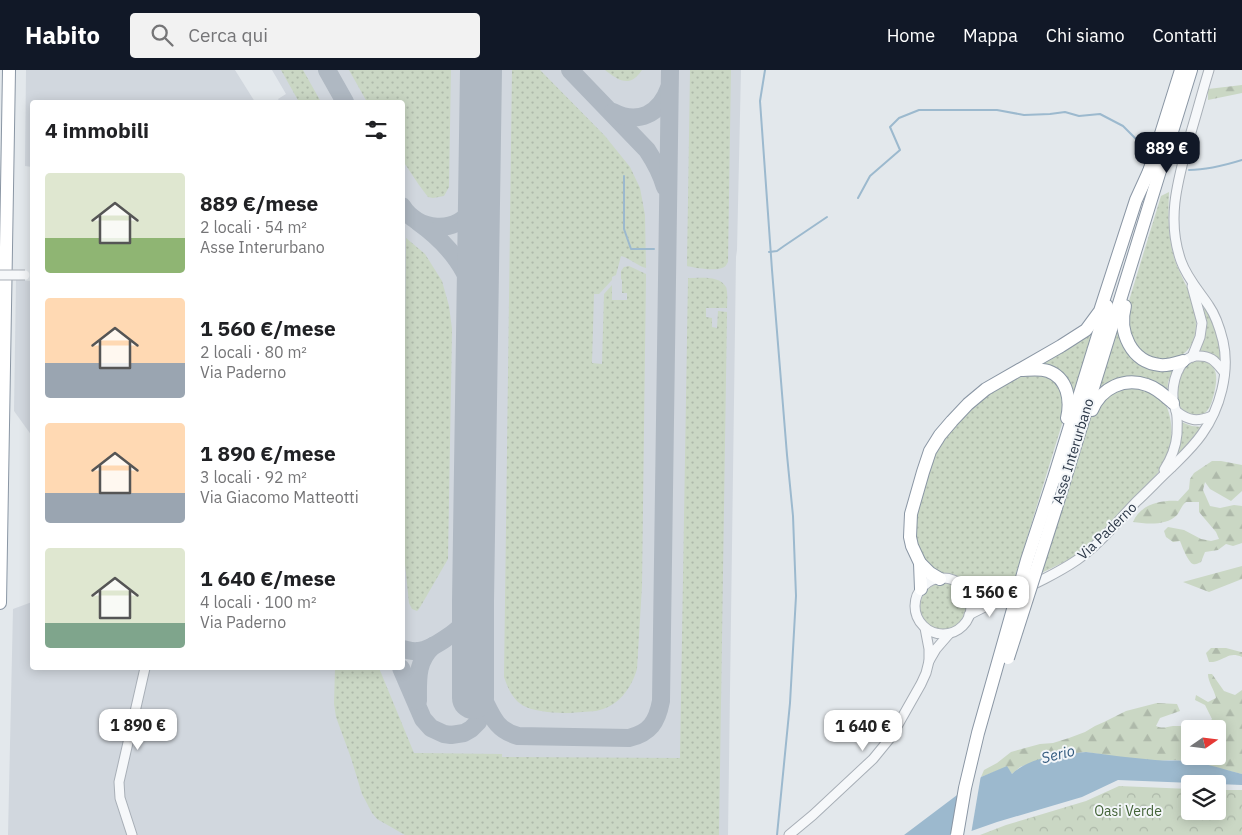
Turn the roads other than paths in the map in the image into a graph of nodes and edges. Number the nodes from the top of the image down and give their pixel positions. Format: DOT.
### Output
graph roads {
  1 [pos="9,70"];
  2 [pos="1181,70"];
  3 [pos="1192,70"];
  4 [pos="1209,70"];
  5 [pos="1151,167"];
  6 [pos="1140,238"];
  7 [pos="0,275"];
  8 [pos="29,275"];
  9 [pos="1188,276"];
  10 [pos="1187,359"];
  11 [pos="1017,370"];
  12 [pos="1224,372"];
  13 [pos="1174,407"];
  14 [pos="1212,416"];
  15 [pos="1073,434"];
  16 [pos="1157,482"];
  17 [pos="920,563"];
  18 [pos="940,579"];
  19 [pos="921,589"];
  20 [pos="966,591"];
  21 [pos="998,600"];
  22 [pos="0,602"];
  23 [pos="969,616"];
  24 [pos="925,628"];
  25 [pos="949,634"];
  26 [pos="929,661"];
  27 [pos="145,670"];
  28 [pos="132,835"];
  29 [pos="789,835"];
  30 [pos="957,835"];
  31 [pos="966,835"];
  1 -- 22 [label="highway"];
  2 -- 5 [label="highway, Asse Interurbano"];
  3 -- 6 [label="highway, Asse Interurbano"];
  4 -- 9 [label="street, Via Paderno"];
  5 -- 11 [label="highway"];
  5 -- 15 [label="highway, Asse Interurbano"];
  6 -- 10 [label="highway"];
  6 -- 15 [label="highway, Asse Interurbano"];
  7 -- 8 [label="street, bridge"];
  9 -- 10 [label="street, Via Paderno"];
  9 -- 12 [label="street, Via Paderno"];
  10 -- 12 [label="street"];
  10 -- 13 [label="street, Via Paderno"];
  11 -- 15 [label="highway"];
  11 -- 17 [label="highway"];
  12 -- 14 [label="street, Via Paderno"];
  13 -- 14 [label="street"];
  13 -- 15 [label="highway"];
  13 -- 16 [label="street, Via Paderno"];
  14 -- 16 [label="street, Via Paderno"];
  15 -- 30 [label="highway, Asse Interurbano, bridge"];
  15 -- 31 [label="highway, Asse Interurbano, bridge"];
  16 -- 21 [label="street, Via Paderno"];
  17 -- 18 [label="highway"];
  17 -- 19 [label="highway"];
  18 -- 19 [label="street"];
  18 -- 20 [label="street"];
  19 -- 24 [label="street, Via Paderno"];
  20 -- 21 [label="street"];
  20 -- 23 [label="street"];
  21 -- 23 [label="street, Via Paderno"];
  23 -- 25 [label="street, Via Paderno"];
  24 -- 25 [label="street"];
  24 -- 26 [label="street, Via Paderno"];
  25 -- 26 [label="street, Via Paderno"];
  26 -- 29 [label="street, Via Paderno"];
  27 -- 28 [label="street"];
}
